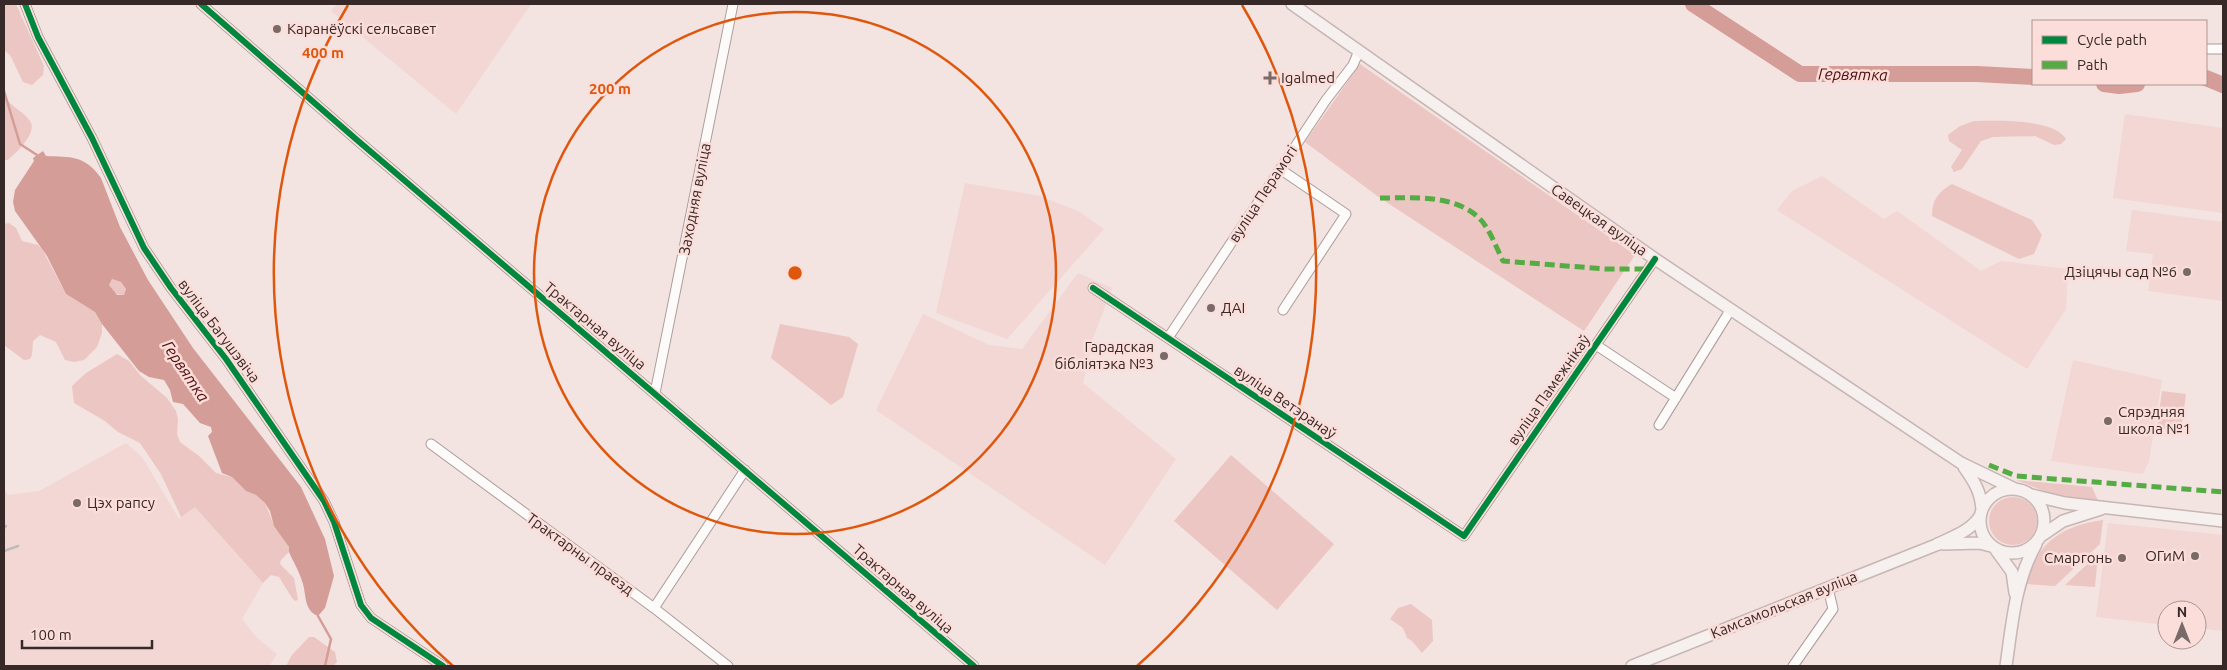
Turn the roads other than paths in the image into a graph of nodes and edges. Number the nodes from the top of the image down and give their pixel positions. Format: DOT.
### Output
graph roads {
  1 [pos="25,4"];
  2 [pos="201,4"];
  3 [pos="734,4"];
  4 [pos="1292,4"];
  5 [pos="2207,49"];
  6 [pos="2223,49"];
  7 [pos="1360,51"];
  8 [pos="1280,169"];
  9 [pos="1655,259"];
  10 [pos="1092,288"];
  11 [pos="1731,309"];
  12 [pos="1283,310"];
  13 [pos="1168,338"];
  14 [pos="1596,345"];
  15 [pos="655,393"];
  16 [pos="1676,398"];
  17 [pos="1659,425"];
  18 [pos="431,444"];
  19 [pos="1961,463"];
  20 [pos="745,470"];
  21 [pos="2015,490"];
  22 [pos="2028,493"];
  23 [pos="2108,508"];
  24 [pos="1981,513"];
  25 [pos="2223,521"];
  26 [pos="1464,536"];
  27 [pos="2039,538"];
  28 [pos="1936,545"];
  29 [pos="1993,548"];
  30 [pos="1828,588"];
  31 [pos="2016,595"];
  32 [pos="654,608"];
  33 [pos="443,666"];
  34 [pos="728,666"];
  35 [pos="974,666"];
  36 [pos="1632,666"];
  37 [pos="1793,666"];
  38 [pos="2006,666"];
  1 -- 33 [label="street, вуліца Багушэвіча"];
  2 -- 15 [label="street, Трактарная вуліца"];
  3 -- 15 [label="street, Заходняя вуліца"];
  4 -- 7 [label="main road, Савецкая вуліца"];
  5 -- 6 [label="street"];
  7 -- 8 [label="street, вуліца Перамогі"];
  7 -- 9 [label="main road, Савецкая вуліца"];
  8 -- 12 [label="street"];
  8 -- 13 [label="street, вуліца Перамогі"];
  9 -- 11 [label="main road, Савецкая вуліца"];
  9 -- 14 [label="street, вуліца Памежнікаў"];
  10 -- 13 [label="street, вуліца Ветэранаў"];
  11 -- 16 [label="street"];
  11 -- 19 [label="main road, Савецкая вуліца"];
  13 -- 26 [label="street, вуліца Ветэранаў"];
  14 -- 16 [label="street"];
  14 -- 26 [label="street, вуліца Памежнікаў"];
  15 -- 20 [label="street, Трактарная вуліца"];
  16 -- 17 [label="street"];
  18 -- 32 [label="street, Трактарны праезд"];
  19 -- 21 [label="main road, Савецкая вуліца"];
  19 -- 24 [label="main road, Савецкая вуліца"];
  20 -- 32 [label="street"];
  20 -- 35 [label="street, Трактарная вуліца"];
  21 -- 22 [label="main road"];
  21 -- 24 [label="main road"];
  22 -- 23 [label="main road"];
  22 -- 27 [label="main road"];
  23 -- 25 [label="main road"];
  23 -- 27 [label="main road"];
  24 -- 28 [label="main road, Камсамольская вуліца"];
  24 -- 29 [label="main road"];
  27 -- 29 [label="main road"];
  27 -- 31 [label="main road"];
  28 -- 29 [label="main road, Камсамольская вуліца"];
  28 -- 30 [label="main road, Камсамольская вуліца"];
  29 -- 31 [label="main road"];
  30 -- 36 [label="main road, Камсамольская вуліца"];
  30 -- 37 [label="street"];
  31 -- 38 [label="main road"];
  32 -- 34 [label="street, Трактарны праезд"];
}
